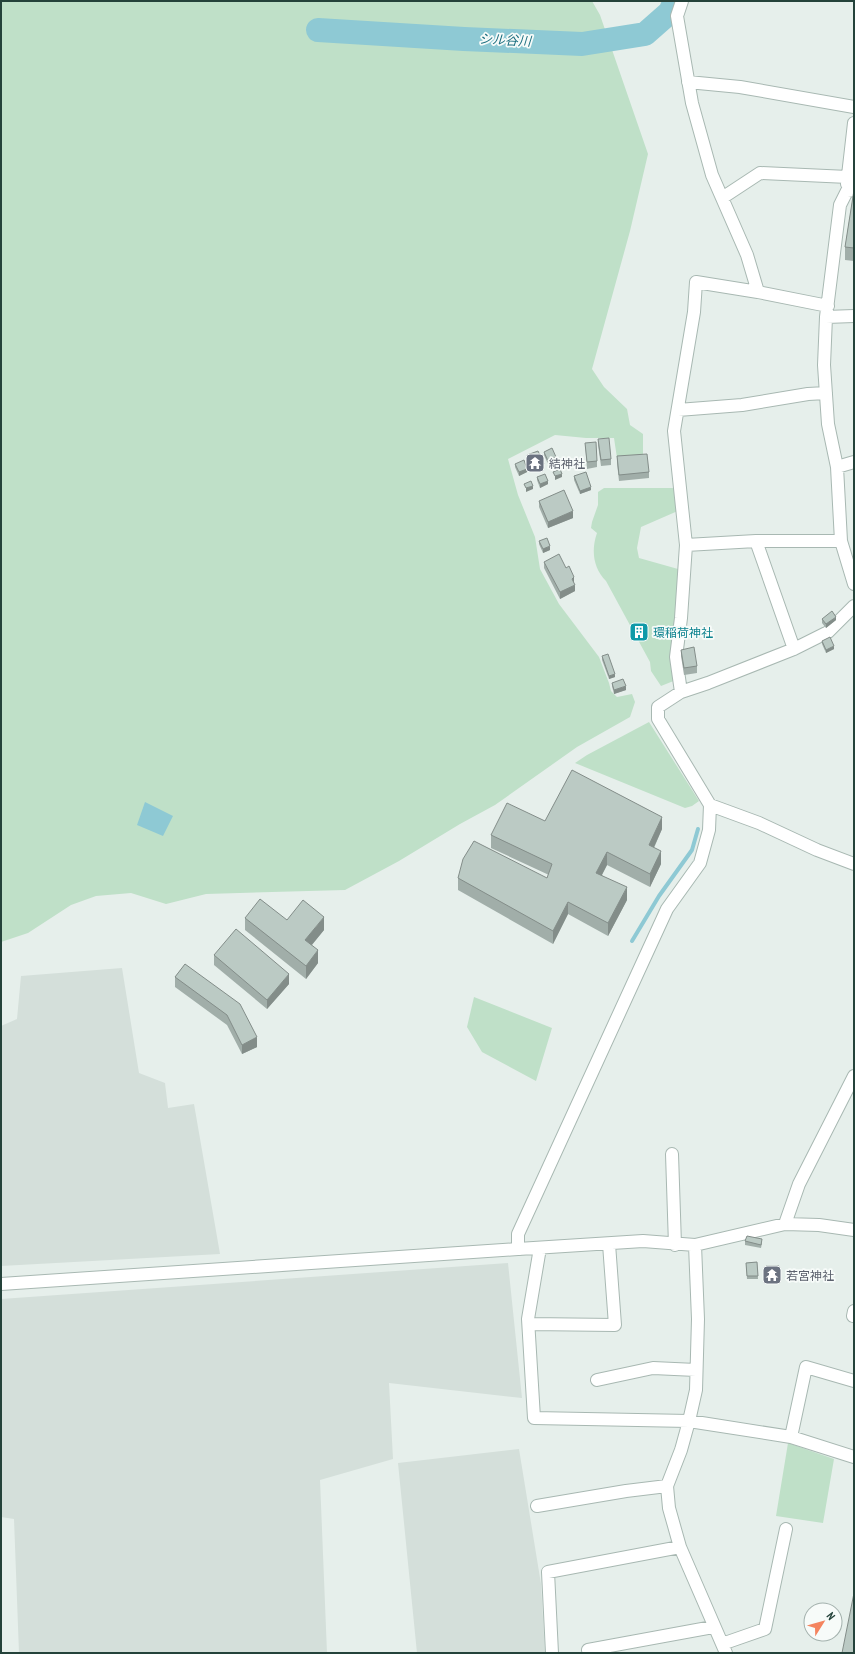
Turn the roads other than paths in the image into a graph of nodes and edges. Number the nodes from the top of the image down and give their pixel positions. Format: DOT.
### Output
graph roads {
  1 [pos="682,1"];
  2 [pos="688,82"];
  3 [pos="854,107"];
  4 [pos="854,123"];
  5 [pos="848,177"];
  6 [pos="850,190"];
  7 [pos="722,198"];
  8 [pos="758,292"];
  9 [pos="827,311"];
  10 [pos="854,316"];
  11 [pos="826,393"];
  12 [pos="678,410"];
  13 [pos="854,462"];
  14 [pos="837,467"];
  15 [pos="756,541"];
  16 [pos="841,541"];
  17 [pos="686,545"];
  18 [pos="854,584"];
  19 [pos="854,606"];
  20 [pos="794,649"];
  21 [pos="681,692"];
  22 [pos="710,805"];
  23 [pos="854,864"];
  24 [pos="854,1076"];
  25 [pos="672,1154"];
  26 [pos="784,1224"];
  27 [pos="854,1230"];
  28 [pos="609,1244"];
  29 [pos="675,1245"];
  30 [pos="695,1245"];
  31 [pos="540,1248"];
  32 [pos="518,1249"];
  33 [pos="1,1284"];
  34 [pos="529,1324"];
  35 [pos="696,1370"];
  36 [pos="597,1380"];
  37 [pos="854,1381"];
  38 [pos="689,1421"];
  39 [pos="791,1437"];
  40 [pos="854,1457"];
  41 [pos="667,1486"];
  42 [pos="537,1506"];
  43 [pos="786,1529"];
  44 [pos="680,1547"];
  45 [pos="713,1627"];
  46 [pos="724,1649"];
  47 [pos="552,1653"];
  48 [pos="589,1653"];
  1 -- 2 [label="street"];
  2 -- 3 [label="street"];
  2 -- 7 [label="street"];
  4 -- 5 [label="street"];
  5 -- 6 [label="street"];
  5 -- 7 [label="street"];
  6 -- 9 [label="street"];
  7 -- 8 [label="street"];
  8 -- 9 [label="street"];
  8 -- 12 [label="street"];
  9 -- 10 [label="street"];
  9 -- 11 [label="street"];
  11 -- 12 [label="street"];
  11 -- 14 [label="street"];
  12 -- 17 [label="street"];
  13 -- 14 [label="street"];
  14 -- 16 [label="street"];
  15 -- 16 [label="street"];
  15 -- 17 [label="street"];
  15 -- 20 [label="street"];
  16 -- 18 [label="street"];
  17 -- 21 [label="street"];
  19 -- 20 [label="street"];
  20 -- 21 [label="street"];
  21 -- 22 [label="street"];
  22 -- 23 [label="street"];
  22 -- 32 [label="street"];
  24 -- 26 [label="street"];
  25 -- 29 [label="street"];
  26 -- 27 [label="street"];
  26 -- 30 [label="street"];
  28 -- 29 [label="street"];
  28 -- 31 [label="street"];
  28 -- 34 [label="street"];
  29 -- 30 [label="street"];
  30 -- 35 [label="street"];
  31 -- 32 [label="street"];
  31 -- 34 [label="street"];
  32 -- 33 [label="street"];
  34 -- 38 [label="street"];
  35 -- 36 [label="street"];
  35 -- 38 [label="street"];
  37 -- 39 [label="street"];
  38 -- 39 [label="street"];
  38 -- 41 [label="street"];
  39 -- 40 [label="street"];
  41 -- 42 [label="street"];
  41 -- 44 [label="street"];
  43 -- 46 [label="street"];
  44 -- 45 [label="street"];
  44 -- 47 [label="street"];
  45 -- 46 [label="street"];
  45 -- 48 [label="street"];
}
